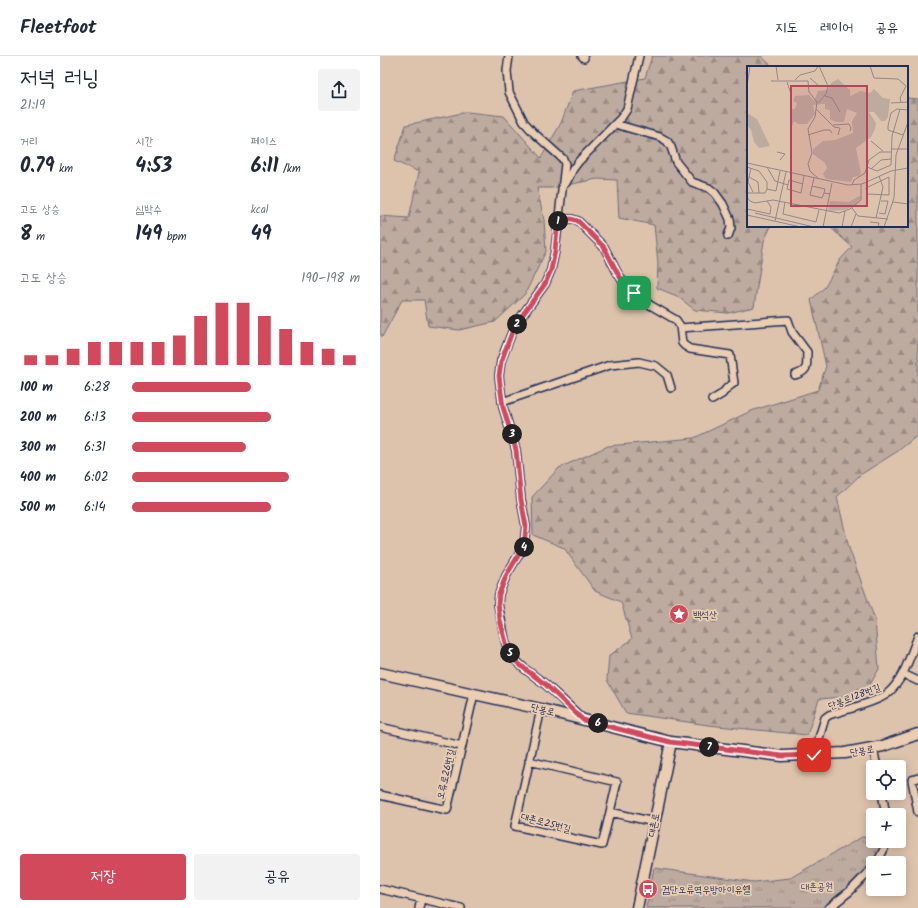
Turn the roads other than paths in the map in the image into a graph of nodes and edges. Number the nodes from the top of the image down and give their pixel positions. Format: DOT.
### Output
graph roads {
  1 [pos="509,56"];
  2 [pos="639,56"];
  3 [pos="615,124"];
  4 [pos="563,189"];
  5 [pos="558,219"];
  6 [pos="728,236"];
  7 [pos="680,328"];
  8 [pos="795,375"];
  9 [pos="671,388"];
  10 [pos="712,400"];
  11 [pos="502,402"];
  12 [pos="918,636"];
  13 [pos="380,673"];
  14 [pos="903,674"];
  15 [pos="918,681"];
  16 [pos="474,694"];
  17 [pos="541,709"];
  18 [pos="583,720"];
  19 [pos="380,727"];
  20 [pos="918,734"];
  21 [pos="670,742"];
  22 [pos="462,746"];
  23 [pos="874,748"];
  24 [pos="814,755"];
  25 [pos="876,760"];
  26 [pos="529,761"];
  27 [pos="918,778"];
  28 [pos="380,795"];
  29 [pos="610,812"];
  30 [pos="918,812"];
  31 [pos="654,822"];
  32 [pos="866,875"];
  33 [pos="380,889"];
  34 [pos="421,899"];
  35 [pos="419,908"];
  36 [pos="460,908"];
  37 [pos="637,908"];
  38 [pos="829,908"];
  1 -- 4 [label="street"];
  2 -- 3 [label="street"];
  3 -- 4 [label="street"];
  3 -- 6 [label="street"];
  4 -- 5 [label="street"];
  5 -- 7 [label="street"];
  5 -- 11 [label="street"];
  7 -- 8 [label="street"];
  7 -- 10 [label="street"];
  9 -- 11 [label="street"];
  11 -- 18 [label="street"];
  12 -- 14 [label="street, 단봉로128번길"];
  13 -- 16 [label="street, 단봉로"];
  14 -- 15 [label="street"];
  14 -- 24 [label="street, 단봉로128번길"];
  16 -- 17 [label="street, 단봉로"];
  16 -- 22 [label="street, 오류로26번길"];
  17 -- 18 [label="street, 단봉로"];
  17 -- 26 [label="street, 대촌로25번길"];
  18 -- 21 [label="street, 단봉로"];
  19 -- 22 [label="street, 오류로26번길"];
  20 -- 23 [label="street, 단봉로"];
  21 -- 24 [label="street, 단봉로"];
  21 -- 31 [label="street, 대촌로"];
  22 -- 28 [label="street, 오류로26번길"];
  23 -- 24 [label="street, 단봉로"];
  23 -- 25 [label="street"];
  26 -- 29 [label="street, 대촌로25번길"];
  26 -- 29 [label="street, 대촌로25번길"];
  27 -- 30 [label="street"];
  29 -- 31 [label="street"];
  31 -- 37 [label="street, 대촌로"];
  32 -- 38 [label="street"];
  33 -- 34 [label="street"];
  34 -- 35 [label="street"];
  34 -- 36 [label="street"];
}
